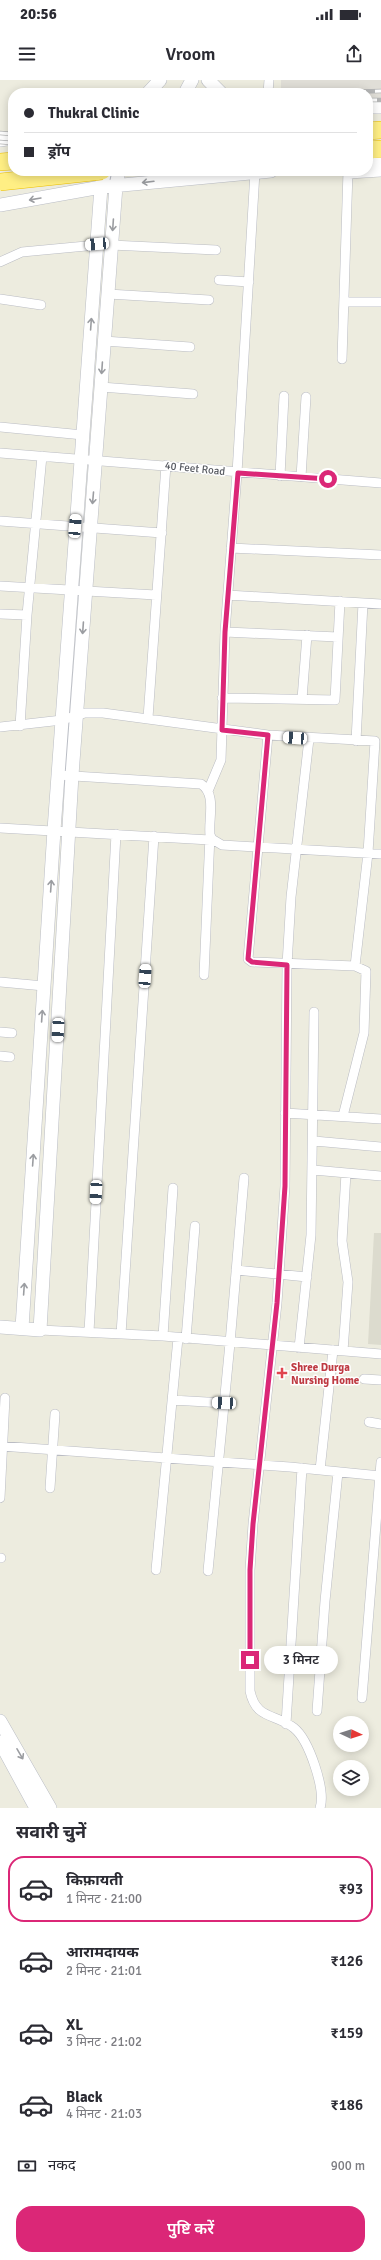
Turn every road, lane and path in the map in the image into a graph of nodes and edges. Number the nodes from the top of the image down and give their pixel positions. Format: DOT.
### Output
graph roads {
  1 [pos="160,80"];
  2 [pos="208,80"];
  3 [pos="153,88"];
  4 [pos="216,88"];
  5 [pos="60,176"];
  6 [pos="102,176"];
  7 [pos="118,176"];
  8 [pos="161,176"];
  9 [pos="255,176"];
  10 [pos="348,176"];
  11 [pos="0,182"];
  12 [pos="116,186"];
  13 [pos="58,195"];
  14 [pos="0,205"];
  15 [pos="97,244"];
  16 [pos="111,245"];
  17 [pos="216,250"];
  18 [pos="0,262"];
  19 [pos="219,280"];
  20 [pos="249,282"];
  21 [pos="108,294"];
  22 [pos="0,299"];
  23 [pos="209,300"];
  24 [pos="345,302"];
  25 [pos="381,302"];
  26 [pos="41,305"];
  27 [pos="104,341"];
  28 [pos="190,347"];
  29 [pos="342,359"];
  30 [pos="101,387"];
  31 [pos="193,394"];
  32 [pos="284,396"];
  33 [pos="306,396"];
  34 [pos="0,427"];
  35 [pos="83,435"];
  36 [pos="0,453"];
  37 [pos="42,456"];
  38 [pos="81,460"];
  39 [pos="96,461"];
  40 [pos="166,466"];
  41 [pos="238,473"];
  42 [pos="280,476"];
  43 [pos="301,478"];
  44 [pos="381,483"];
  45 [pos="0,521"];
  46 [pos="34,524"];
  47 [pos="75,526"];
  48 [pos="90,526"];
  49 [pos="162,533"];
  50 [pos="231,548"];
  51 [pos="381,555"];
  52 [pos="0,586"];
  53 [pos="29,589"];
  54 [pos="71,592"];
  55 [pos="85,592"];
  56 [pos="156,595"];
  57 [pos="228,595"];
  58 [pos="340,601"];
  59 [pos="363,603"];
  60 [pos="381,604"];
  61 [pos="0,614"];
  62 [pos="27,615"];
  63 [pos="225,632"];
  64 [pos="306,635"];
  65 [pos="338,637"];
  66 [pos="222,698"];
  67 [pos="302,699"];
  68 [pos="76,716"];
  69 [pos="148,718"];
  70 [pos="62,720"];
  71 [pos="20,726"];
  72 [pos="0,727"];
  73 [pos="222,730"];
  74 [pos="268,735"];
  75 [pos="309,738"];
  76 [pos="356,741"];
  77 [pos="58,775"];
  78 [pos="72,775"];
  79 [pos="208,791"];
  80 [pos="0,828"];
  81 [pos="54,830"];
  82 [pos="69,831"];
  83 [pos="116,834"];
  84 [pos="154,836"];
  85 [pos="210,837"];
  86 [pos="258,849"];
  87 [pos="297,850"];
  88 [pos="368,853"];
  89 [pos="381,854"];
  90 [pos="287,965"];
  91 [pos="356,966"];
  92 [pos="204,975"];
  93 [pos="0,982"];
  94 [pos="44,986"];
  95 [pos="314,1012"];
  96 [pos="0,1032"];
  97 [pos="12,1033"];
  98 [pos="0,1056"];
  99 [pos="10,1057"];
  100 [pos="285,1113"];
  101 [pos="314,1114"];
  102 [pos="343,1116"];
  103 [pos="381,1119"];
  104 [pos="314,1141"];
  105 [pos="381,1147"];
  106 [pos="313,1170"];
  107 [pos="346,1173"];
  108 [pos="381,1176"];
  109 [pos="244,1178"];
  110 [pos="173,1188"];
  111 [pos="195,1226"];
  112 [pos="236,1270"];
  113 [pos="280,1274"];
  114 [pos="307,1277"];
  115 [pos="0,1327"];
  116 [pos="22,1328"];
  117 [pos="40,1330"];
  118 [pos="89,1332"];
  119 [pos="121,1334"];
  120 [pos="163,1336"];
  121 [pos="182,1338"];
  122 [pos="230,1342"];
  123 [pos="272,1346"];
  124 [pos="299,1348"];
  125 [pos="333,1350"];
  126 [pos="343,1351"];
  127 [pos="381,1354"];
  128 [pos="364,1379"];
  129 [pos="381,1380"];
  130 [pos="5,1398"];
  131 [pos="172,1400"];
  132 [pos="224,1403"];
  133 [pos="55,1414"];
  134 [pos="369,1422"];
  135 [pos="381,1424"];
  136 [pos="1,1446"];
  137 [pos="52,1449"];
  138 [pos="165,1457"];
  139 [pos="219,1462"];
  140 [pos="381,1462"];
  141 [pos="259,1465"];
  142 [pos="302,1468"];
  143 [pos="320,1470"];
  144 [pos="338,1472"];
  145 [pos="380,1476"];
  146 [pos="50,1488"];
  147 [pos="0,1498"];
  148 [pos="156,1570"];
  149 [pos="208,1571"];
  150 [pos="362,1698"];
  151 [pos="317,1712"];
  152 [pos="0,1720"];
  153 [pos="286,1724"];
  154 [pos="0,1742"];
  155 [pos="36,1808"];
  156 [pos="50,1808"];
  157 [pos="320,1808"];
  1 -- 3 [label="street"];
  2 -- 4 [label="street"];
  5 -- 13 [label="street"];
  6 -- 11 [label="highway, bridge"];
  6 -- 12 [label="street"];
  6 -- 13 [label="street"];
  6 -- 15 [label="street"];
  7 -- 12 [label="street"];
  8 -- 12 [label="street, one-way"];
  9 -- 20 [label="street"];
  10 -- 24 [label="street"];
  12 -- 16 [label="street, one-way"];
  13 -- 14 [label="street, one-way"];
  15 -- 18 [label="street"];
  35 -- 15 [label="street, one-way"];
  16 -- 17 [label="street"];
  16 -- 21 [label="street"];
  19 -- 20 [label="street"];
  20 -- 41 [label="street"];
  21 -- 23 [label="street"];
  21 -- 27 [label="street"];
  22 -- 26 [label="street"];
  24 -- 25 [label="street"];
  24 -- 29 [label="street"];
  27 -- 28 [label="street"];
  27 -- 30 [label="street, one-way"];
  30 -- 31 [label="street"];
  30 -- 39 [label="street"];
  32 -- 42 [label="street"];
  33 -- 43 [label="street"];
  34 -- 35 [label="street"];
  35 -- 38 [label="street"];
  36 -- 37 [label="street, 40 Feet Road"];
  37 -- 38 [label="street, 40 Feet Road"];
  37 -- 46 [label="street"];
  38 -- 39 [label="street, 40 Feet Road"];
  38 -- 47 [label="street"];
  39 -- 40 [label="street, 40 Feet Road"];
  39 -- 48 [label="street, one-way"];
  40 -- 41 [label="street, 40 Feet Road"];
  40 -- 49 [label="street"];
  41 -- 42 [label="street, 40 Feet Road"];
  41 -- 50 [label="street"];
  42 -- 43 [label="street, 40 Feet Road"];
  43 -- 44 [label="street, 40 Feet Road"];
  45 -- 46 [label="street"];
  46 -- 47 [label="street"];
  46 -- 53 [label="street"];
  47 -- 48 [label="street"];
  47 -- 54 [label="street"];
  48 -- 49 [label="street"];
  48 -- 55 [label="street"];
  49 -- 56 [label="street"];
  50 -- 51 [label="street"];
  50 -- 57 [label="street"];
  52 -- 53 [label="street"];
  53 -- 54 [label="street"];
  53 -- 62 [label="street"];
  54 -- 55 [label="street"];
  54 -- 70 [label="street"];
  55 -- 56 [label="street"];
  55 -- 68 [label="street, one-way"];
  56 -- 69 [label="street"];
  57 -- 58 [label="street"];
  57 -- 63 [label="street"];
  58 -- 59 [label="street"];
  58 -- 65 [label="street"];
  59 -- 60 [label="street"];
  59 -- 76 [label="street"];
  61 -- 62 [label="street"];
  62 -- 71 [label="street"];
  63 -- 64 [label="street"];
  63 -- 66 [label="street"];
  64 -- 65 [label="street"];
  64 -- 67 [label="street"];
  65 -- 67 [label="street"];
  66 -- 67 [label="street"];
  66 -- 73 [label="street"];
  68 -- 69 [label="street"];
  68 -- 70 [label="street"];
  68 -- 78 [label="street"];
  69 -- 73 [label="street"];
  70 -- 71 [label="street"];
  70 -- 77 [label="street"];
  71 -- 72 [label="street"];
  73 -- 74 [label="street"];
  73 -- 79 [label="street"];
  74 -- 75 [label="street"];
  74 -- 86 [label="street"];
  75 -- 76 [label="street"];
  75 -- 87 [label="street"];
  76 -- 88 [label="street"];
  77 -- 78 [label="street"];
  77 -- 81 [label="street"];
  78 -- 79 [label="street"];
  78 -- 82 [label="street"];
  79 -- 85 [label="street"];
  80 -- 81 [label="street"];
  81 -- 82 [label="street"];
  94 -- 81 [label="street, one-way"];
  82 -- 83 [label="street"];
  82 -- 117 [label="street"];
  83 -- 84 [label="street"];
  83 -- 118 [label="street"];
  84 -- 85 [label="street"];
  84 -- 119 [label="street"];
  85 -- 86 [label="street"];
  85 -- 92 [label="street"];
  86 -- 87 [label="street"];
  86 -- 90 [label="street"];
  87 -- 88 [label="street"];
  87 -- 90 [label="street"];
  88 -- 89 [label="street"];
  88 -- 91 [label="street"];
  90 -- 91 [label="street"];
  90 -- 100 [label="street"];
  91 -- 102 [label="street"];
  93 -- 94 [label="street"];
  116 -- 94 [label="street, one-way"];
  95 -- 101 [label="street"];
  96 -- 97 [label="street"];
  98 -- 99 [label="street"];
  100 -- 101 [label="street"];
  100 -- 113 [label="street"];
  101 -- 102 [label="street"];
  101 -- 104 [label="street"];
  102 -- 103 [label="street"];
  104 -- 105 [label="street"];
  104 -- 106 [label="street"];
  106 -- 107 [label="street"];
  106 -- 114 [label="street"];
  107 -- 108 [label="street"];
  107 -- 126 [label="street"];
  109 -- 112 [label="street"];
  110 -- 120 [label="street"];
  111 -- 121 [label="street"];
  112 -- 113 [label="street"];
  112 -- 122 [label="street"];
  113 -- 114 [label="street"];
  113 -- 123 [label="street"];
  114 -- 124 [label="street"];
  115 -- 116 [label="street"];
  116 -- 117 [label="street"];
  117 -- 118 [label="street"];
  118 -- 119 [label="street"];
  119 -- 120 [label="street"];
  120 -- 121 [label="street"];
  121 -- 122 [label="street"];
  121 -- 131 [label="street"];
  122 -- 123 [label="street"];
  122 -- 132 [label="street"];
  123 -- 124 [label="street"];
  123 -- 141 [label="street"];
  124 -- 125 [label="street"];
  125 -- 126 [label="street"];
  125 -- 143 [label="street"];
  126 -- 127 [label="street"];
  128 -- 129 [label="street"];
  130 -- 136 [label="street"];
  131 -- 132 [label="street"];
  131 -- 138 [label="street"];
  132 -- 139 [label="street"];
  133 -- 137 [label="street"];
  134 -- 135 [label="street"];
  136 -- 137 [label="street"];
  136 -- 147 [label="street"];
  137 -- 138 [label="street"];
  137 -- 146 [label="street"];
  138 -- 139 [label="street"];
  138 -- 148 [label="street"];
  139 -- 141 [label="street"];
  139 -- 149 [label="street"];
  140 -- 145 [label="street"];
  141 -- 142 [label="street"];
  141 -- 153 [label="street"];
  142 -- 143 [label="street"];
  142 -- 153 [label="street"];
  143 -- 144 [label="street"];
  144 -- 145 [label="street"];
  144 -- 151 [label="street"];
  145 -- 150 [label="street"];
  152 -- 156 [label="street, one-way"];
  153 -- 157 [label="street"];
  154 -- 155 [label="street"];
}
